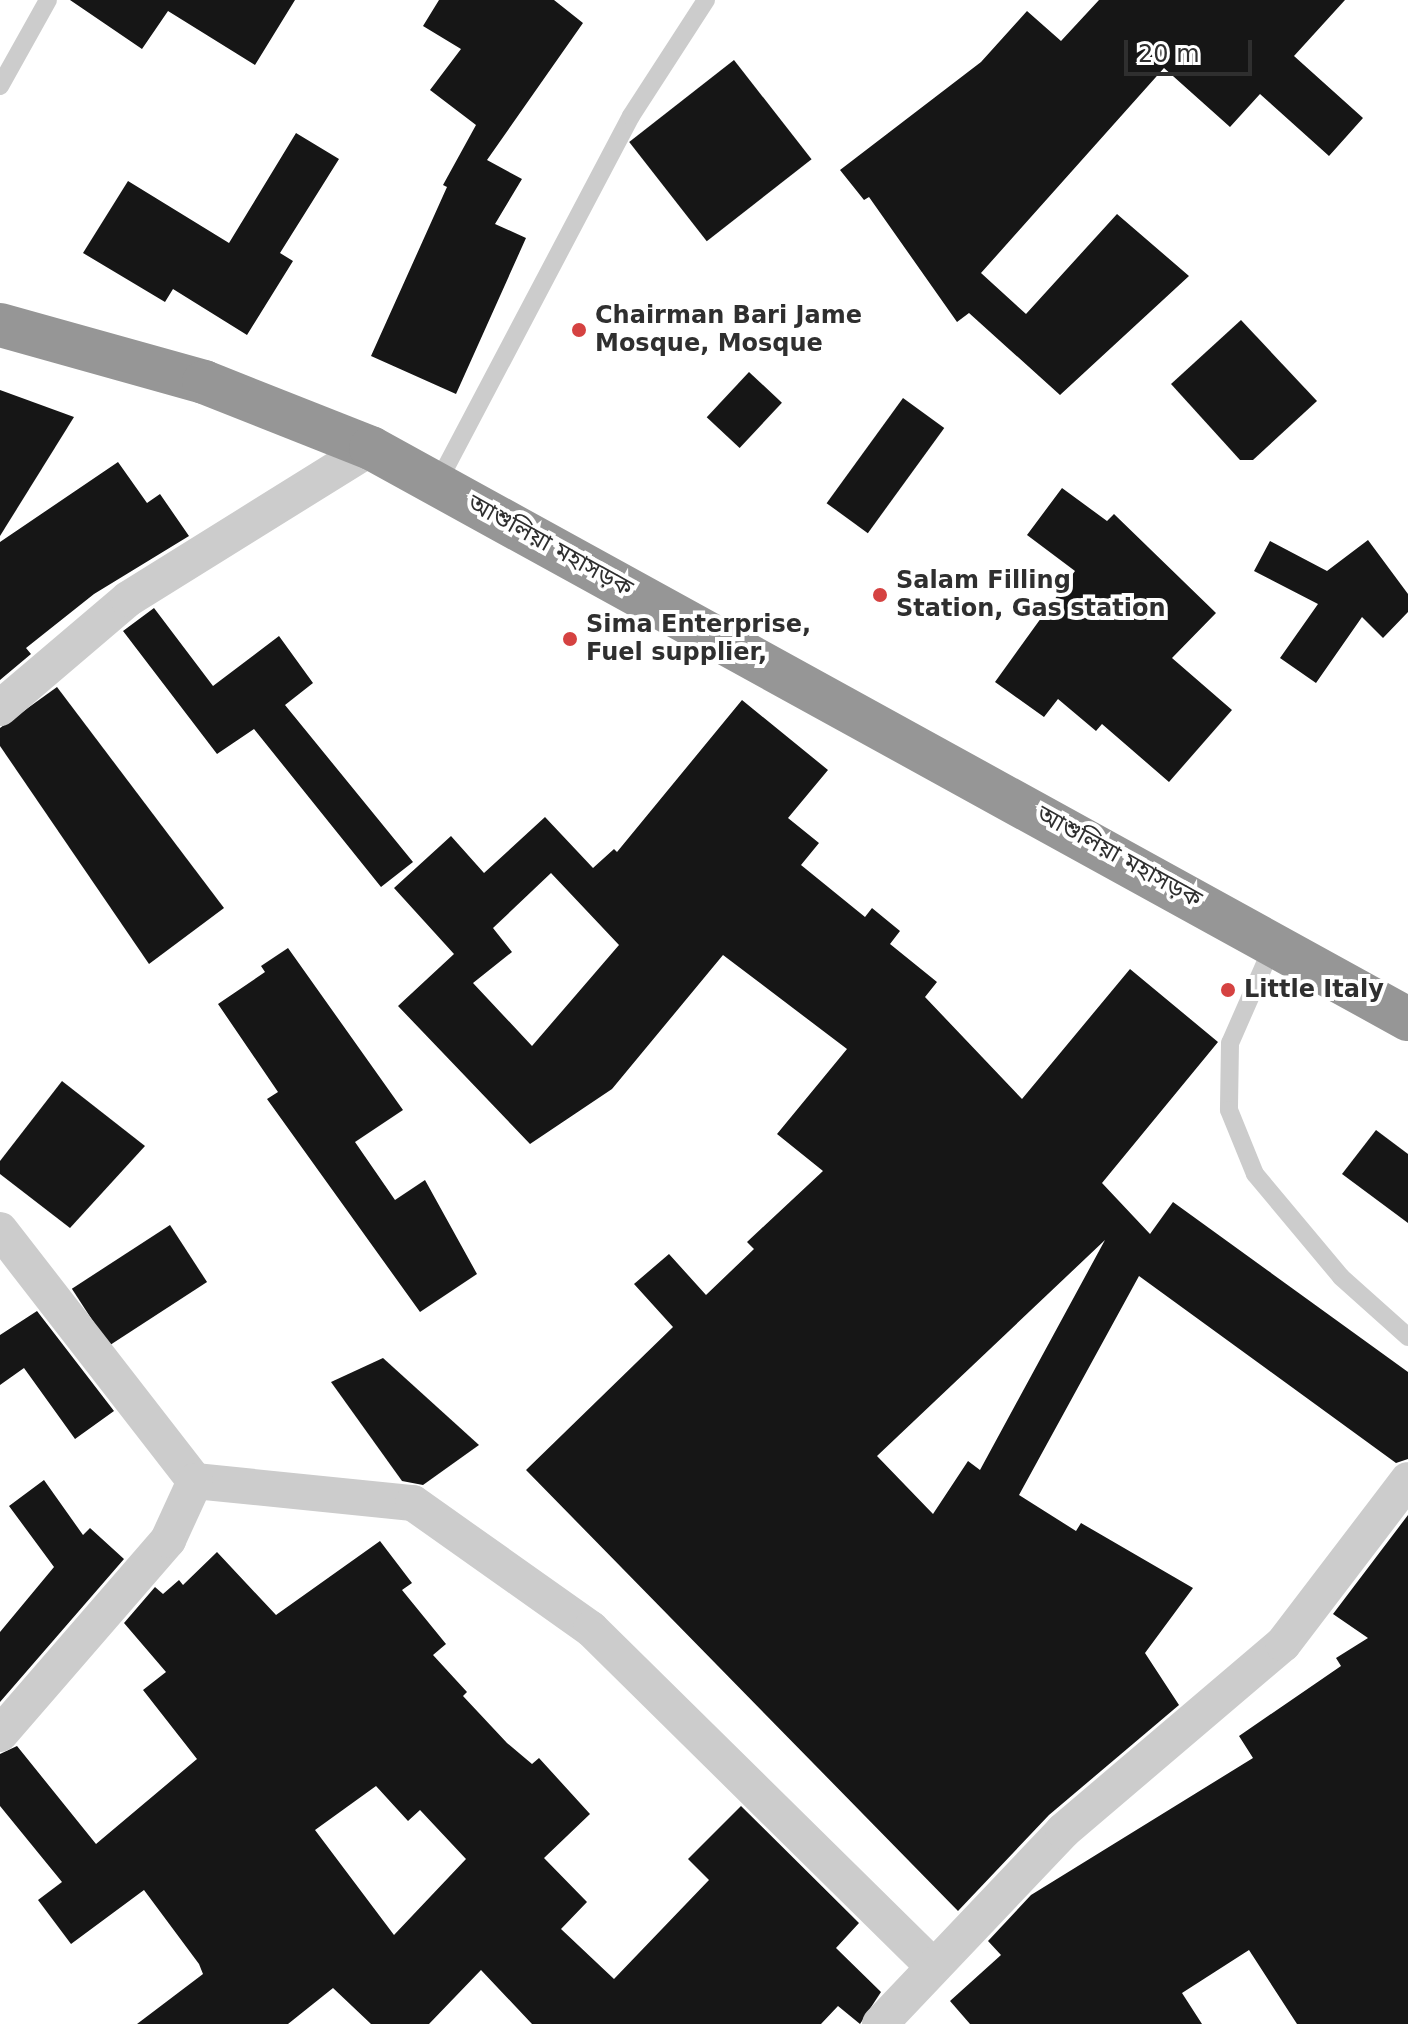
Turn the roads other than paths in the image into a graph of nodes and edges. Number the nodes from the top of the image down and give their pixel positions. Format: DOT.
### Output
graph roads {
  1 [pos="48,0"];
  2 [pos="706,0"];
  3 [pos="0,86"];
  4 [pos="0,325"];
  5 [pos="371,448"];
  6 [pos="437,484"];
  7 [pos="0,708"];
  8 [pos="1274,943"];
  9 [pos="1408,1019"];
  10 [pos="0,1230"];
  11 [pos="1408,1337"];
  12 [pos="1408,1480"];
  13 [pos="195,1481"];
  14 [pos="0,1734"];
  15 [pos="931,1964"];
  16 [pos="880,2024"];
  1 -- 3 [label="lane"];
  2 -- 6 [label="lane"];
  4 -- 5 [label="highway, আশুলিয়া মহাসড়ক"];
  5 -- 6 [label="highway, আশুলিয়া মহাসড়ক"];
  5 -- 7 [label="street"];
  6 -- 8 [label="highway, আশুলিয়া মহাসড়ক"];
  8 -- 9 [label="highway, আশুলিয়া মহাসড়ক"];
  8 -- 11 [label="lane"];
  10 -- 13 [label="street"];
  12 -- 15 [label="street"];
  13 -- 14 [label="street"];
  13 -- 15 [label="street"];
  15 -- 16 [label="street"];
}
